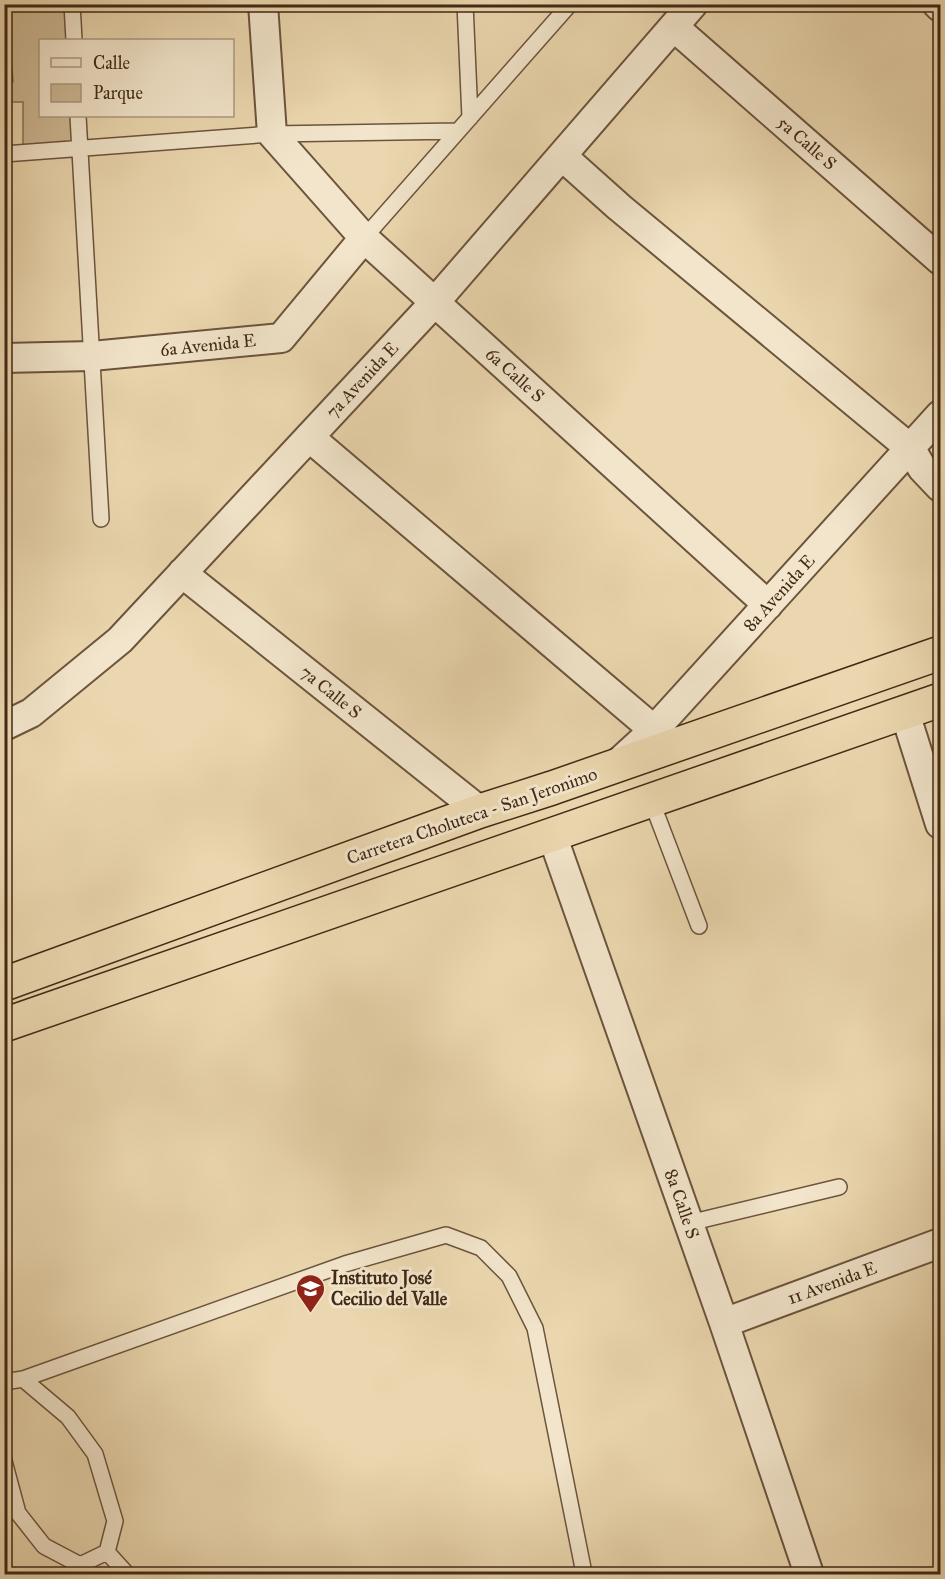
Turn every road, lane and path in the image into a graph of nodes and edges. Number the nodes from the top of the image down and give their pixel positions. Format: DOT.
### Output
graph roads {
  1 [pos="72,4"];
  2 [pos="263,4"];
  3 [pos="465,4"];
  4 [pos="570,4"];
  5 [pos="693,4"];
  6 [pos="674,27"];
  7 [pos="74,39"];
  8 [pos="78,117"];
  9 [pos="470,118"];
  10 [pos="458,131"];
  11 [pos="272,134"];
  12 [pos="80,148"];
  13 [pos="4,154"];
  14 [pos="562,156"];
  15 [pos="364,238"];
  16 [pos="940,260"];
  17 [pos="435,302"];
  18 [pos="92,356"];
  19 [pos="4,358"];
  20 [pos="940,416"];
  21 [pos="309,437"];
  22 [pos="911,448"];
  23 [pos="940,487"];
  24 [pos="101,519"];
  25 [pos="182,573"];
  26 [pos="768,605"];
  27 [pos="940,653"];
  28 [pos="940,700"];
  29 [pos="905,713"];
  30 [pos="4,726"];
  31 [pos="654,730"];
  32 [pos="614,766"];
  33 [pos="651,800"];
  34 [pos="480,811"];
  35 [pos="940,824"];
  36 [pos="552,835"];
  37 [pos="699,926"];
  38 [pos="4,984"];
  39 [pos="4,1025"];
  40 [pos="839,1187"];
  41 [pos="689,1223"];
  42 [pos="940,1243"];
  43 [pos="724,1323"];
  44 [pos="23,1378"];
  45 [pos="4,1382"];
  46 [pos="4,1461"];
  47 [pos="107,1552"];
  48 [pos="583,1568"];
  49 [pos="127,1575"];
  50 [pos="809,1575"];
  1 -- 7 [label="lane"];
  2 -- 11 [label="street"];
  3 -- 9 [label="lane"];
  4 -- 9 [label="lane"];
  5 -- 6 [label="street, 7a Avenida E"];
  6 -- 14 [label="street, 7a Avenida E"];
  6 -- 16 [label="street, 5a Calle S"];
  8 -- 12 [label="lane"];
  9 -- 10 [label="lane"];
  10 -- 11 [label="lane"];
  10 -- 15 [label="lane"];
  11 -- 12 [label="lane"];
  11 -- 15 [label="street, 6a Calle S"];
  12 -- 13 [label="lane"];
  12 -- 18 [label="lane"];
  14 -- 17 [label="street, 7a Avenida E"];
  14 -- 22 [label="street"];
  15 -- 17 [label="street, 6a Calle S"];
  15 -- 18 [label="street, 6a Avenida E"];
  17 -- 21 [label="street, 7a Avenida E"];
  17 -- 26 [label="street, 6a Calle S"];
  18 -- 19 [label="street, 6a Avenida E"];
  18 -- 24 [label="lane"];
  20 -- 22 [label="street, 8a Avenida E"];
  21 -- 25 [label="street, 7a Avenida E"];
  21 -- 31 [label="street"];
  22 -- 23 [label="street"];
  22 -- 26 [label="street, 8a Avenida E"];
  25 -- 30 [label="street, 7a Avenida E"];
  25 -- 34 [label="street, 7a Calle S"];
  26 -- 31 [label="street, 8a Avenida E"];
  27 -- 32 [label="highway, Carretera Choluteca - San Jeronimo"];
  28 -- 29 [label="highway"];
  29 -- 33 [label="highway"];
  29 -- 35 [label="street"];
  31 -- 32 [label="street, 8a Avenida E"];
  32 -- 34 [label="highway, Carretera Choluteca - San Jeronimo"];
  33 -- 36 [label="highway"];
  33 -- 37 [label="lane"];
  34 -- 38 [label="highway, Carretera Choluteca - San Jeronimo"];
  36 -- 39 [label="highway"];
  36 -- 41 [label="street, 8a Calle S"];
  40 -- 41 [label="lane"];
  41 -- 43 [label="street, 8a Calle S"];
  42 -- 43 [label="street, 11 Avenida E"];
  43 -- 50 [label="street, 8a Calle S"];
  44 -- 45 [label="lane"];
  44 -- 47 [label="lane"];
  44 -- 48 [label="lane"];
  46 -- 47 [label="lane"];
  47 -- 49 [label="lane"];
}
